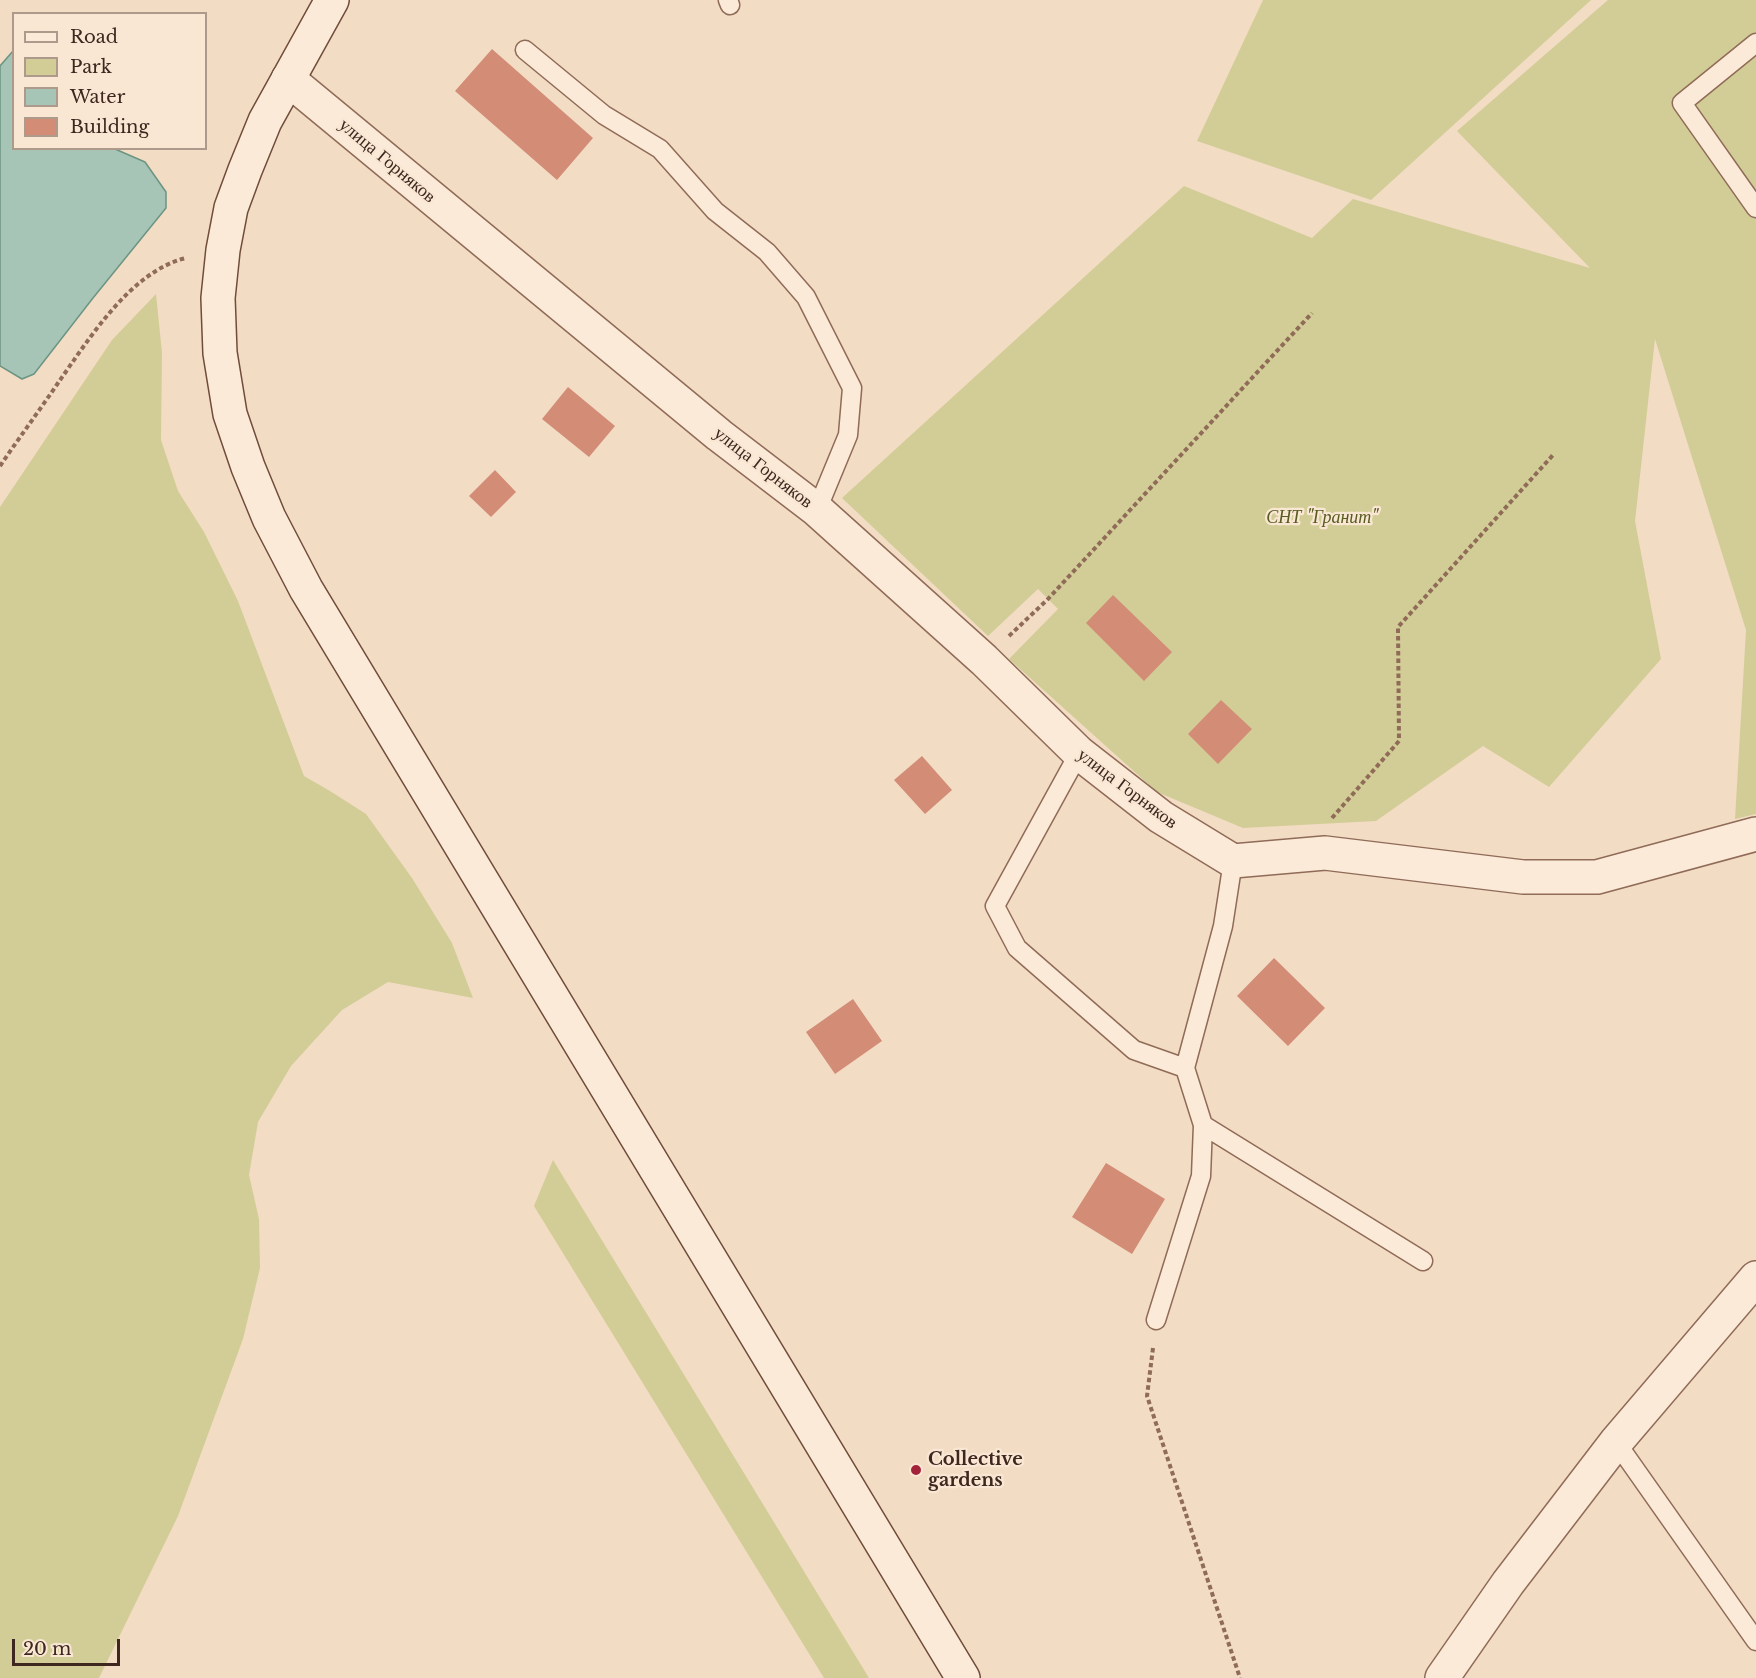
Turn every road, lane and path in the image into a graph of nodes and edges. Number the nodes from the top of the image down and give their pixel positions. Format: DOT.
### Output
graph roads {
  1 [pos="332,0"];
  2 [pos="1756,43"];
  3 [pos="525,50"];
  4 [pos="288,79"];
  5 [pos="1756,208"];
  6 [pos="223,250"];
  7 [pos="1312,313"];
  8 [pos="1553,455"];
  9 [pos="0,466"];
  10 [pos="817,510"];
  11 [pos="984,660"];
  12 [pos="1078,753"];
  13 [pos="1756,834"];
  14 [pos="1325,853"];
  15 [pos="1233,861"];
  16 [pos="1185,1068"];
  17 [pos="1203,1125"];
  18 [pos="1423,1261"];
  19 [pos="1756,1278"];
  20 [pos="1156,1320"];
  21 [pos="1616,1442"];
  22 [pos="1756,1641"];
  23 [pos="963,1678"];
  24 [pos="1240,1678"];
  25 [pos="1442,1678"];
  1 -- 4 [label="street"];
  2 -- 5 [label="lane"];
  3 -- 10 [label="lane"];
  4 -- 6 [label="street"];
  4 -- 10 [label="street, улица Горняков"];
  6 -- 9 [label="path"];
  6 -- 23 [label="street"];
  7 -- 11 [label="path"];
  8 -- 14 [label="path"];
  10 -- 11 [label="street, улица Горняков"];
  11 -- 12 [label="street, улица Горняков"];
  12 -- 15 [label="street, улица Горняков"];
  12 -- 16 [label="lane"];
  13 -- 14 [label="street"];
  14 -- 15 [label="street"];
  15 -- 16 [label="lane"];
  16 -- 17 [label="lane"];
  17 -- 18 [label="lane"];
  17 -- 20 [label="lane"];
  19 -- 21 [label="street"];
  20 -- 24 [label="path"];
  21 -- 22 [label="lane"];
  21 -- 25 [label="street"];
}
